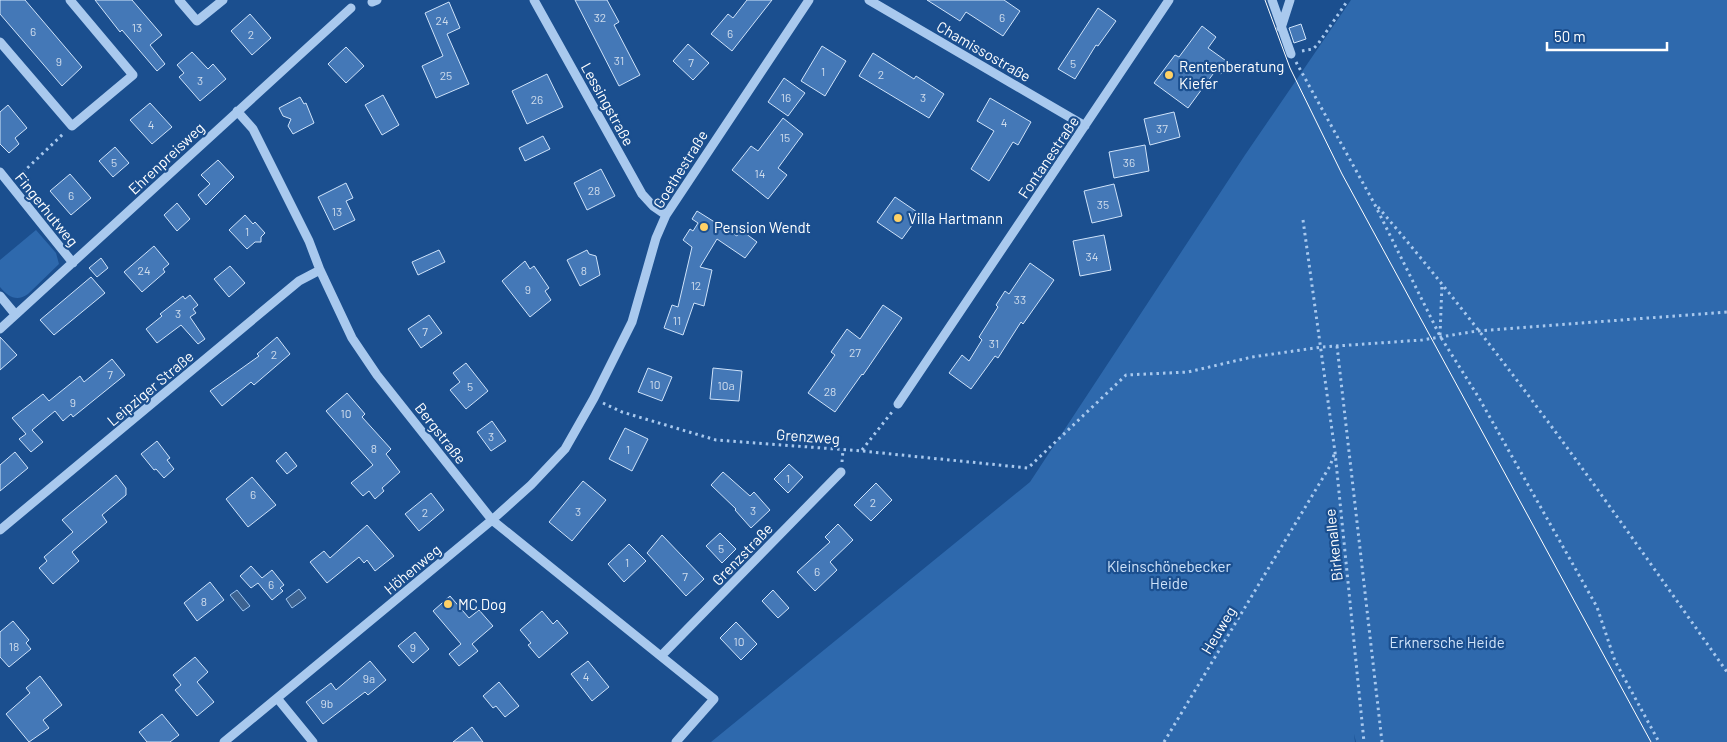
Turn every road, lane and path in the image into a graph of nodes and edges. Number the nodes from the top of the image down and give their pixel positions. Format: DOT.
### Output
graph roads {
  1 [pos="70,0"];
  2 [pos="179,0"];
  3 [pos="223,0"];
  4 [pos="534,0"];
  5 [pos="809,0"];
  6 [pos="869,0"];
  7 [pos="1169,0"];
  8 [pos="1272,0"];
  9 [pos="1290,0"];
  10 [pos="1348,0"];
  11 [pos="351,8"];
  12 [pos="1281,28"];
  13 [pos="0,42"];
  14 [pos="1291,54"];
  15 [pos="237,110"];
  16 [pos="72,126"];
  17 [pos="1085,126"];
  18 [pos="0,172"];
  19 [pos="10,184"];
  20 [pos="1374,203"];
  21 [pos="666,215"];
  22 [pos="1303,220"];
  23 [pos="73,263"];
  24 [pos="320,270"];
  25 [pos="1442,282"];
  26 [pos="0,296"];
  27 [pos="1727,312"];
  28 [pos="15,314"];
  29 [pos="0,329"];
  30 [pos="1477,331"];
  31 [pos="1440,336"];
  32 [pos="1338,346"];
  33 [pos="1322,347"];
  34 [pos="594,398"];
  35 [pos="898,404"];
  36 [pos="862,451"];
  37 [pos="1335,452"];
  38 [pos="841,472"];
  39 [pos="492,520"];
  40 [pos="0,530"];
  41 [pos="662,655"];
  42 [pos="1727,672"];
  43 [pos="277,698"];
  44 [pos="224,742"];
  45 [pos="313,742"];
  46 [pos="676,742"];
  47 [pos="1164,742"];
  48 [pos="1364,742"];
  49 [pos="1382,742"];
  50 [pos="1660,742"];
  1 -- 16 [label="street"];
  2 -- 3 [label="street"];
  4 -- 21 [label="street, Lessingstraße"];
  5 -- 21 [label="street, Goethestraße"];
  6 -- 17 [label="street, Chamissostraße"];
  7 -- 17 [label="street, Fontanestraße"];
  8 -- 12 [label="street"];
  9 -- 12 [label="street"];
  10 -- 14 [label="path"];
  11 -- 15 [label="street, Ehrenpreisweg"];
  12 -- 14 [label="street"];
  13 -- 16 [label="street"];
  14 -- 20 [label="path"];
  15 -- 23 [label="street, Ehrenpreisweg"];
  15 -- 24 [label="street, Bergstraße"];
  16 -- 19 [label="path"];
  17 -- 35 [label="street, Fontanestraße"];
  18 -- 19 [label="street, Fingerhutweg"];
  19 -- 23 [label="street, Fingerhutweg"];
  20 -- 25 [label="path"];
  20 -- 31 [label="path"];
  21 -- 34 [label="street, Goethestraße"];
  22 -- 33 [label="path, Birkenallee"];
  23 -- 28 [label="street, Ehrenpreisweg"];
  24 -- 39 [label="street, Bergstraße"];
  24 -- 40 [label="street, Leipziger Straße"];
  25 -- 30 [label="path"];
  25 -- 31 [label="path"];
  26 -- 28 [label="street"];
  27 -- 30 [label="path"];
  28 -- 29 [label="street, Ehrenpreisweg"];
  30 -- 31 [label="path"];
  30 -- 42 [label="path"];
  31 -- 32 [label="path"];
  31 -- 50 [label="path"];
  32 -- 33 [label="path"];
  32 -- 49 [label="path"];
  33 -- 36 [label="path, Grenzweg"];
  33 -- 37 [label="path, Birkenallee"];
  34 -- 36 [label="path, Grenzweg"];
  34 -- 39 [label="street, Höhenweg"];
  35 -- 36 [label="path"];
  37 -- 47 [label="path, Heuweg"];
  37 -- 48 [label="path, Birkenallee"];
  38 -- 41 [label="street, Grenzstraße"];
  39 -- 41 [label="street, Bergstraße"];
  39 -- 43 [label="street, Höhenweg"];
  41 -- 46 [label="street, Bergstraße"];
  43 -- 44 [label="street, Höhenweg"];
  43 -- 45 [label="street"];
}
